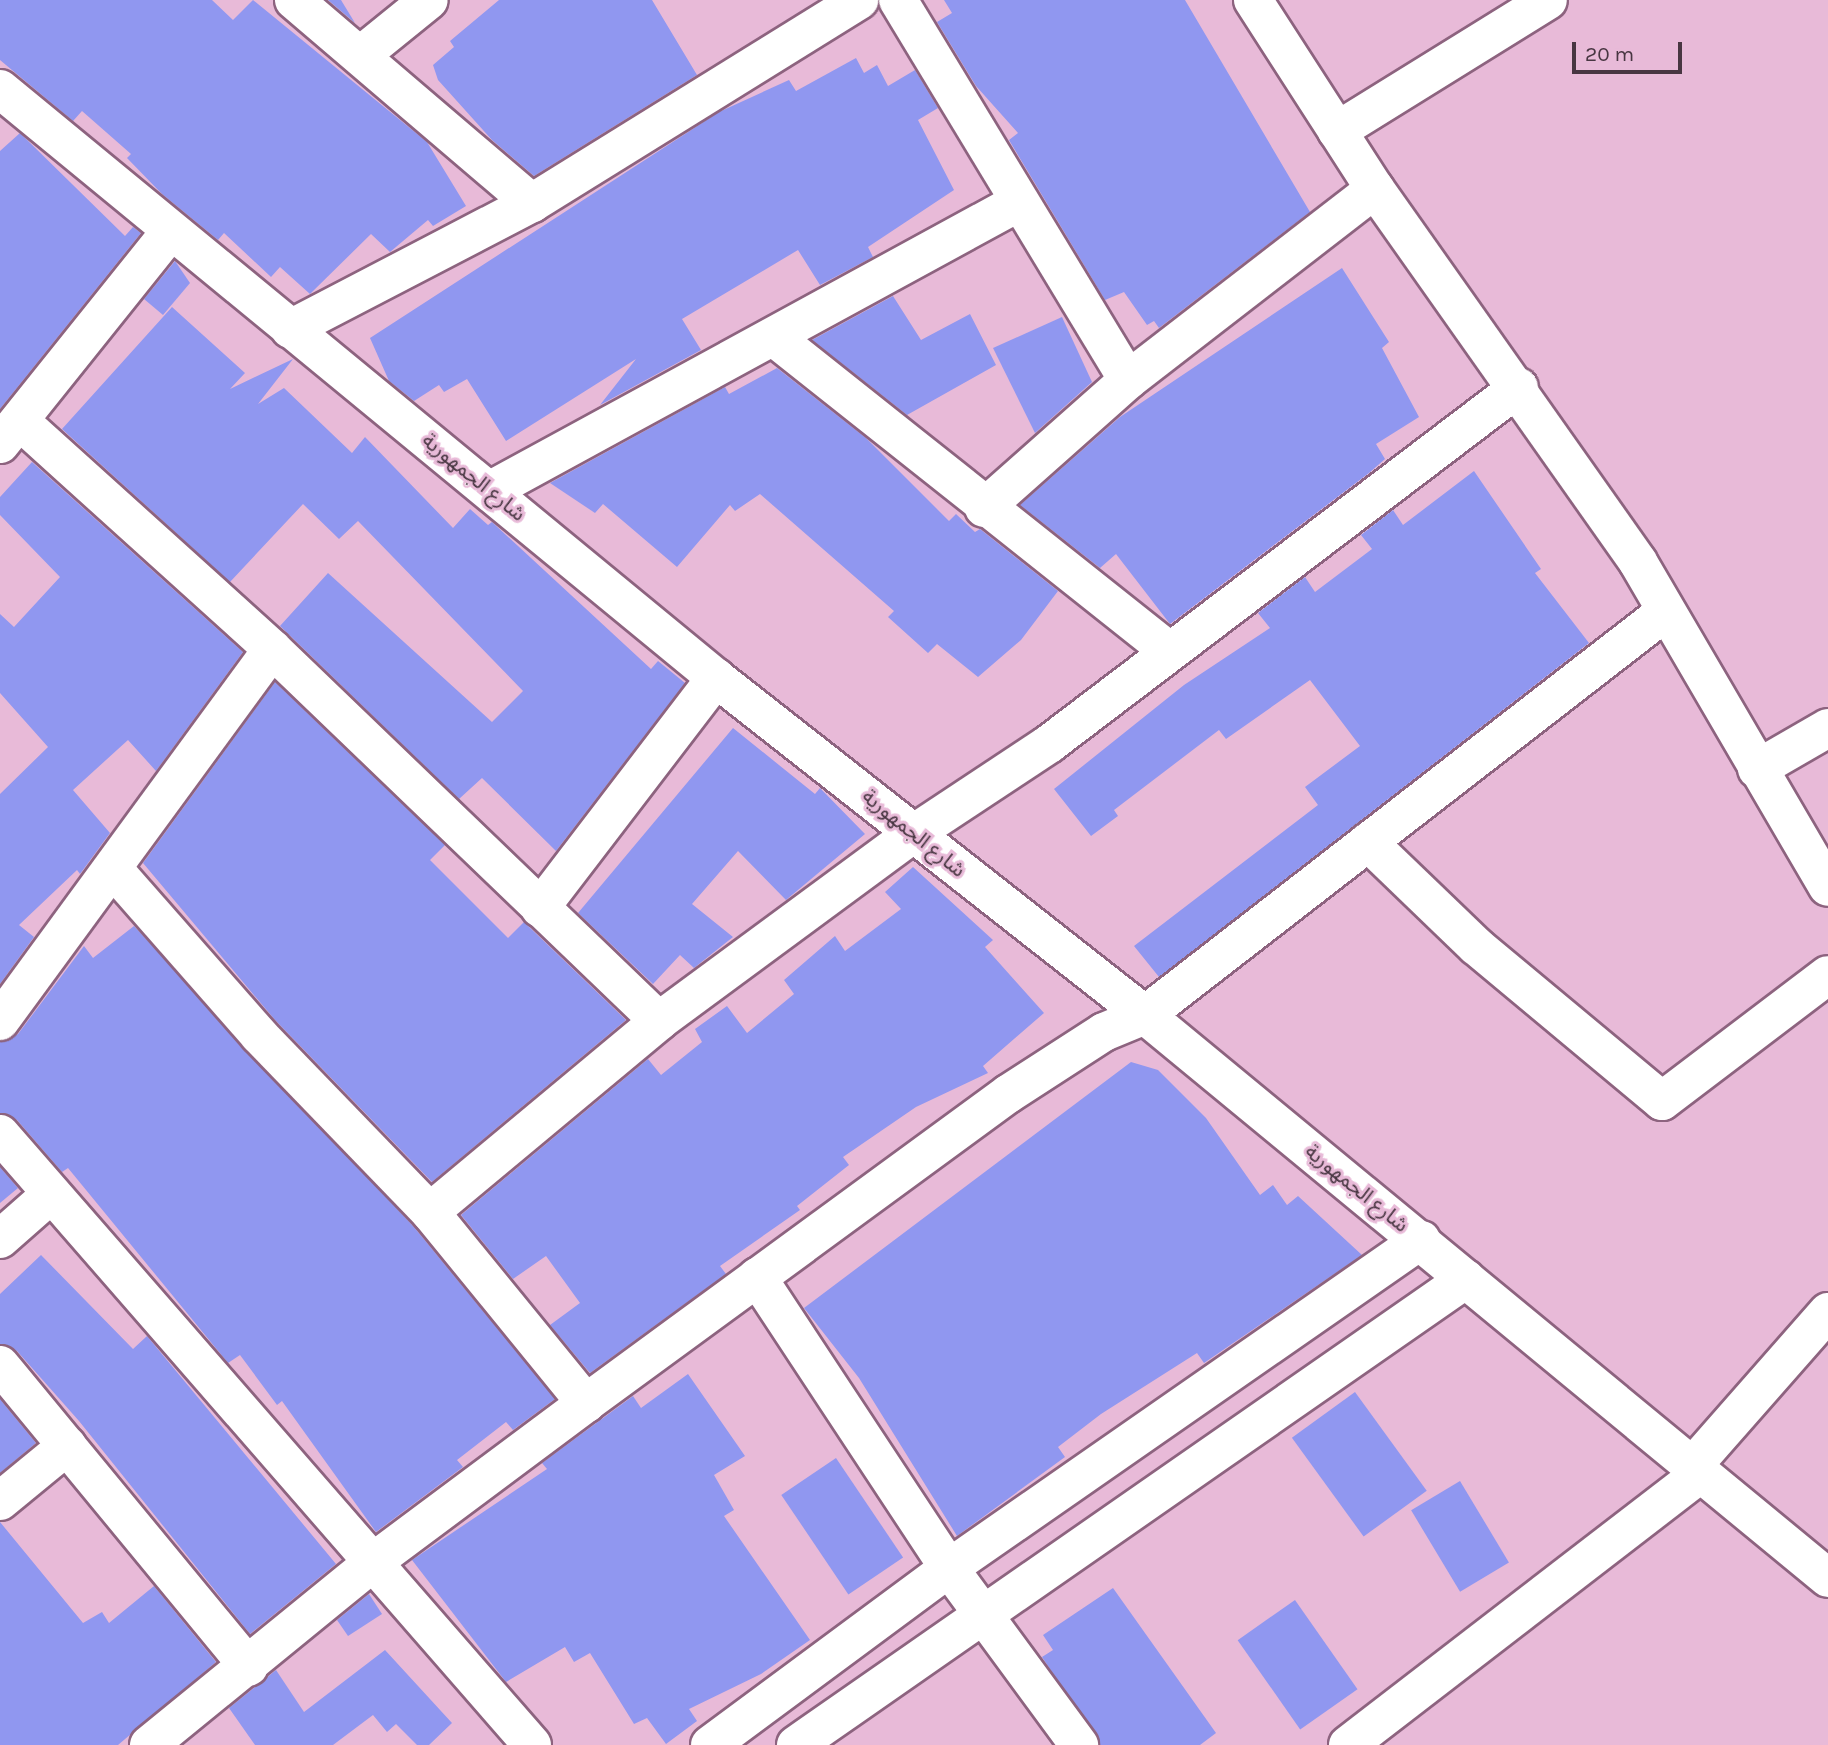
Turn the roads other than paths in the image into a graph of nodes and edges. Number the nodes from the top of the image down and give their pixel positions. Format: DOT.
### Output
graph roads {
  1 [pos="294,0"];
  2 [pos="429,0"];
  3 [pos="859,0"];
  4 [pos="898,0"];
  5 [pos="1254,0"];
  6 [pos="1548,0"];
  7 [pos="361,55"];
  8 [pos="0,89"];
  9 [pos="1337,131"];
  10 [pos="1375,189"];
  11 [pos="1018,202"];
  12 [pos="532,203"];
  13 [pos="170,232"];
  14 [pos="290,329"];
  15 [pos="775,338"];
  16 [pos="1128,380"];
  17 [pos="1519,387"];
  18 [pos="11,433"];
  19 [pos="491,490"];
  20 [pos="984,508"];
  21 [pos="1664,613"];
  22 [pos="272,649"];
  23 [pos="1169,651"];
  24 [pos="716,678"];
  25 [pos="1828,728"];
  26 [pos="1757,769"];
  27 [pos="913,834"];
  28 [pos="1368,842"];
  29 [pos="115,871"];
  30 [pos="1828,887"];
  31 [pos="540,908"];
  32 [pos="1828,975"];
  33 [pos="1145,1015"];
  34 [pos="0,1021"];
  35 [pos="659,1021"];
  36 [pos="0,1134"];
  37 [pos="49,1196"];
  38 [pos="430,1212"];
  39 [pos="0,1239"];
  40 [pos="1420,1240"];
  41 [pos="757,1277"];
  42 [pos="1466,1279"];
  43 [pos="1828,1312"];
  44 [pos="0,1365"];
  45 [pos="586,1403"];
  46 [pos="68,1446"];
  47 [pos="1694,1472"];
  48 [pos="0,1501"];
  49 [pos="377,1559"];
  50 [pos="950,1568"];
  51 [pos="1828,1578"];
  52 [pos="983,1614"];
  53 [pos="249,1667"];
  54 [pos="149,1745"];
  55 [pos="533,1745"];
  56 [pos="710,1745"];
  57 [pos="796,1745"];
  58 [pos="1079,1745"];
  59 [pos="1348,1745"];
  1 -- 7 [label="street"];
  2 -- 7 [label="street"];
  3 -- 12 [label="street"];
  4 -- 11 [label="street"];
  5 -- 9 [label="street"];
  6 -- 9 [label="street"];
  7 -- 12 [label="street"];
  8 -- 13 [label="street, شارع الجمهورية"];
  9 -- 10 [label="street"];
  10 -- 16 [label="street"];
  10 -- 17 [label="street"];
  11 -- 15 [label="street"];
  11 -- 16 [label="street"];
  12 -- 14 [label="street"];
  13 -- 14 [label="street, شارع الجمهورية"];
  13 -- 18 [label="street"];
  14 -- 19 [label="street, شارع الجمهورية"];
  15 -- 19 [label="street"];
  15 -- 20 [label="street"];
  16 -- 20 [label="street"];
  17 -- 21 [label="street"];
  17 -- 23 [label="street"];
  18 -- 22 [label="street"];
  19 -- 24 [label="street, شارع الجمهورية"];
  20 -- 23 [label="street"];
  21 -- 26 [label="street"];
  21 -- 28 [label="street"];
  22 -- 29 [label="street"];
  22 -- 31 [label="street"];
  23 -- 27 [label="street"];
  24 -- 27 [label="street, شارع الجمهورية"];
  24 -- 31 [label="street"];
  25 -- 26 [label="street"];
  26 -- 30 [label="street"];
  27 -- 33 [label="street, شارع الجمهورية"];
  27 -- 35 [label="street"];
  28 -- 32 [label="street"];
  28 -- 33 [label="street"];
  29 -- 34 [label="street"];
  29 -- 38 [label="street"];
  31 -- 35 [label="street"];
  33 -- 40 [label="street, شارع الجمهورية"];
  33 -- 41 [label="street"];
  35 -- 38 [label="street"];
  36 -- 37 [label="street"];
  37 -- 39 [label="street"];
  37 -- 49 [label="street"];
  38 -- 45 [label="street"];
  40 -- 42 [label="street, شارع الجمهورية"];
  40 -- 50 [label="street"];
  41 -- 45 [label="street"];
  41 -- 50 [label="street"];
  42 -- 47 [label="street, شارع الجمهورية"];
  42 -- 52 [label="street"];
  43 -- 47 [label="street"];
  44 -- 46 [label="street"];
  45 -- 49 [label="street"];
  46 -- 48 [label="street"];
  46 -- 53 [label="street"];
  47 -- 51 [label="street, شارع الجمهورية"];
  47 -- 59 [label="street"];
  49 -- 53 [label="street"];
  49 -- 55 [label="street"];
  50 -- 52 [label="street"];
  50 -- 56 [label="street"];
  52 -- 57 [label="street"];
  52 -- 58 [label="street"];
  53 -- 54 [label="street"];
}
